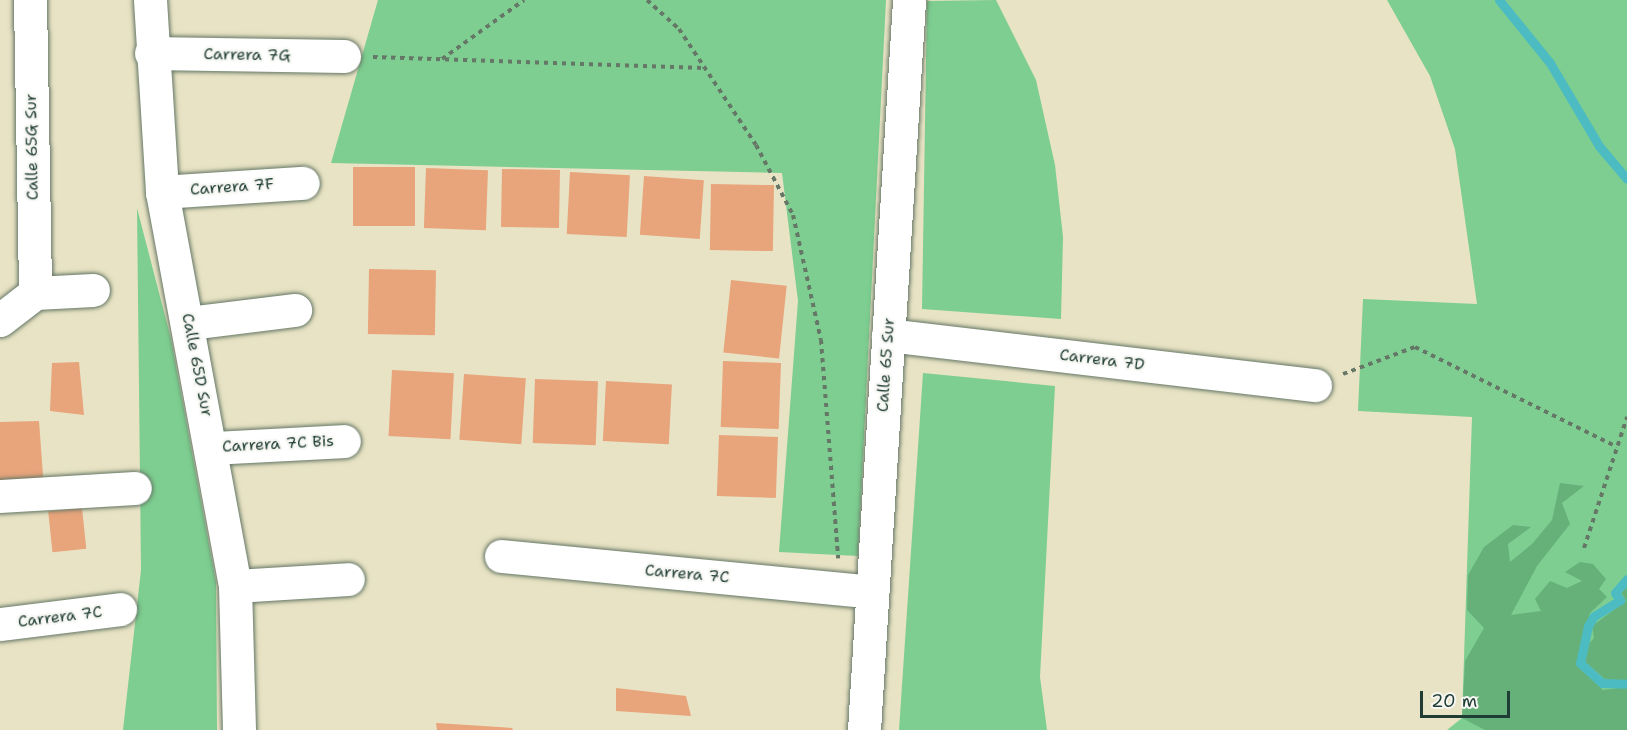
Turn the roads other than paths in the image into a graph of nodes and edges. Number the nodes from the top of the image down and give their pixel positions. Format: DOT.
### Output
graph roads {
  1 [pos="30,0"];
  2 [pos="150,0"];
  3 [pos="909,0"];
  4 [pos="151,53"];
  5 [pos="344,56"];
  6 [pos="303,183"];
  7 [pos="162,192"];
  8 [pos="93,290"];
  9 [pos="34,293"];
  10 [pos="295,310"];
  11 [pos="0,320"];
  12 [pos="189,323"];
  13 [pos="888,335"];
  14 [pos="1315,385"];
  15 [pos="344,441"];
  16 [pos="212,448"];
  17 [pos="135,488"];
  18 [pos="0,496"];
  19 [pos="501,556"];
  20 [pos="348,579"];
  21 [pos="235,586"];
  22 [pos="872,592"];
  23 [pos="120,609"];
  24 [pos="0,624"];
  25 [pos="239,730"];
  26 [pos="864,730"];
  1 -- 9 [label="street, Calle 65G Sur"];
  2 -- 4 [label="street, Calle 65D Sur"];
  3 -- 13 [label="street, Calle 65 Sur"];
  4 -- 5 [label="street, Carrera 7G"];
  4 -- 7 [label="street, Calle 65D Sur"];
  6 -- 7 [label="street, Carrera 7F"];
  7 -- 12 [label="street, Calle 65D Sur"];
  8 -- 9 [label="street"];
  9 -- 11 [label="street"];
  10 -- 12 [label="street"];
  12 -- 16 [label="street, Calle 65D Sur"];
  13 -- 14 [label="street, Carrera 7D"];
  13 -- 22 [label="street, Calle 65 Sur"];
  15 -- 16 [label="street, Carrera 7C Bis"];
  16 -- 21 [label="street, Calle 65D Sur"];
  17 -- 18 [label="street"];
  19 -- 22 [label="street, Carrera 7C"];
  20 -- 21 [label="street"];
  21 -- 25 [label="street, Calle 65D Sur"];
  22 -- 26 [label="street, Calle 65 Sur"];
  23 -- 24 [label="street, Carrera 7C"];
}
